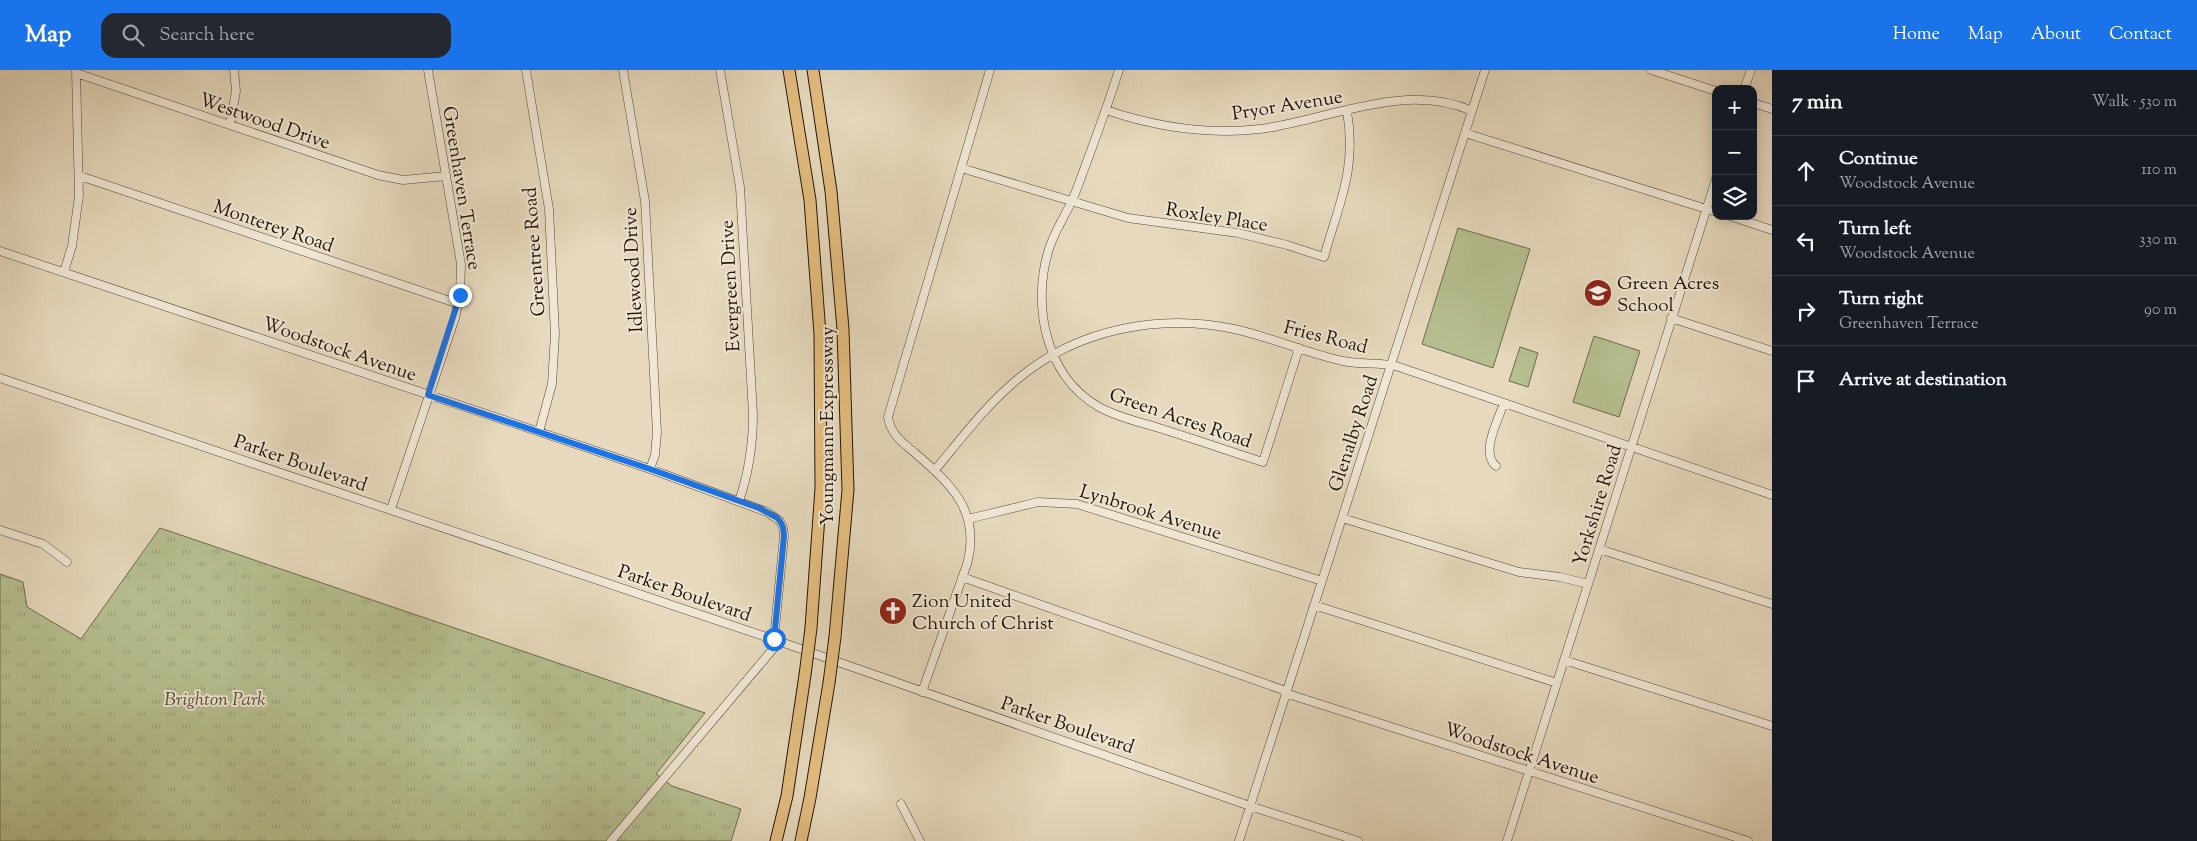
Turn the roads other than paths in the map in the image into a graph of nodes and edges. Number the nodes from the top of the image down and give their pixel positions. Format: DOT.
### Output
graph roads {
  1 [pos="234,70"];
  2 [pos="428,70"];
  3 [pos="526,70"];
  4 [pos="623,70"];
  5 [pos="720,70"];
  6 [pos="789,70"];
  7 [pos="814,70"];
  8 [pos="990,70"];
  9 [pos="1119,70"];
  10 [pos="1485,70"];
  11 [pos="1651,70"];
  12 [pos="1751,70"];
  13 [pos="76,72"];
  14 [pos="1745,85"];
  15 [pos="1712,90"];
  16 [pos="1757,104"];
  17 [pos="1772,109"];
  18 [pos="1106,110"];
  19 [pos="1347,111"];
  20 [pos="1472,111"];
  21 [pos="230,125"];
  22 [pos="1465,133"];
  23 [pos="961,168"];
  24 [pos="80,176"];
  25 [pos="446,176"];
  26 [pos="1712,191"];
  27 [pos="1072,202"];
  28 [pos="1706,208"];
  29 [pos="1712,210"];
  30 [pos="1742,220"];
  31 [pos="1772,230"];
  32 [pos="0,251"];
  33 [pos="64,272"];
  34 [pos="459,304"];
  35 [pos="1671,318"];
  36 [pos="1299,348"];
  37 [pos="1772,351"];
  38 [pos="1053,355"];
  39 [pos="1391,364"];
  40 [pos="0,378"];
  41 [pos="428,395"];
  42 [pos="1504,403"];
  43 [pos="539,432"];
  44 [pos="1631,446"];
  45 [pos="1496,466"];
  46 [pos="650,469"];
  47 [pos="935,470"];
  48 [pos="1772,495"];
  49 [pos="739,501"];
  50 [pos="391,509"];
  51 [pos="1342,518"];
  52 [pos="968,519"];
  53 [pos="0,530"];
  54 [pos="1599,549"];
  55 [pos="67,562"];
  56 [pos="962,577"];
  57 [pos="1322,581"];
  58 [pos="1588,584"];
  59 [pos="1772,604"];
  60 [pos="1314,605"];
  61 [pos="774,639"];
  62 [pos="1564,660"];
  63 [pos="1557,683"];
  64 [pos="922,692"];
  65 [pos="1286,692"];
  66 [pos="1772,726"];
  67 [pos="1529,771"];
  68 [pos="901,804"];
  69 [pos="1250,806"];
  70 [pos="611,841"];
  71 [pos="776,841"];
  72 [pos="801,841"];
  73 [pos="920,841"];
  74 [pos="1238,841"];
  75 [pos="1358,841"];
  76 [pos="1507,841"];
  77 [pos="1748,841"];
  1 -- 21 [label="street"];
  2 -- 25 [label="street, Greenhaven Terrace"];
  3 -- 43 [label="street, Greentree Road"];
  4 -- 46 [label="street, Idlewood Drive"];
  5 -- 49 [label="street, Evergreen Drive"];
  6 -- 71 [label="highway, Youngmann Expressway, bridge"];
  7 -- 72 [label="highway, Youngmann Expressway, bridge"];
  8 -- 23 [label="street"];
  9 -- 18 [label="street, Green Acres Road"];
  10 -- 20 [label="street, Glenalby Road"];
  11 -- 15 [label="street"];
  12 -- 14 [label="street"];
  13 -- 21 [label="street, Westwood Drive"];
  13 -- 24 [label="street"];
  16 -- 17 [label="street"];
  18 -- 19 [label="street, Pryor Avenue"];
  18 -- 27 [label="street, Green Acres Road"];
  19 -- 20 [label="street, Pryor Avenue"];
  19 -- 27 [label="street, Roxley Place"];
  20 -- 22 [label="street, Glenalby Road"];
  21 -- 25 [label="street, Westwood Drive"];
  22 -- 28 [label="street"];
  22 -- 39 [label="street, Glenalby Road"];
  23 -- 27 [label="street, Roxley Place"];
  23 -- 47 [label="street"];
  24 -- 33 [label="street"];
  24 -- 34 [label="street, Monterey Road"];
  25 -- 34 [label="street, Greenhaven Terrace"];
  26 -- 28 [label="street, Yorkshire Road"];
  27 -- 38 [label="street, Green Acres Road"];
  28 -- 29 [label="street"];
  28 -- 35 [label="street, Yorkshire Road"];
  30 -- 31 [label="street"];
  32 -- 33 [label="street, Woodstock Avenue"];
  33 -- 41 [label="street, Woodstock Avenue"];
  34 -- 41 [label="street, Greenhaven Terrace"];
  35 -- 37 [label="street"];
  35 -- 44 [label="street, Yorkshire Road"];
  36 -- 38 [label="street, Fries Road"];
  36 -- 38 [label="street, Green Acres Road"];
  36 -- 39 [label="street, Fries Road"];
  38 -- 47 [label="street, Fries Road"];
  39 -- 42 [label="street, Fries Road"];
  39 -- 51 [label="street, Glenalby Road"];
  40 -- 50 [label="street, Parker Boulevard"];
  41 -- 43 [label="street, Woodstock Avenue"];
  41 -- 50 [label="street, Greenhaven Terrace"];
  42 -- 44 [label="street, Fries Road"];
  42 -- 45 [label="street"];
  43 -- 46 [label="street, Woodstock Avenue"];
  44 -- 48 [label="street, Fries Road"];
  44 -- 54 [label="street, Yorkshire Road"];
  46 -- 49 [label="street, Woodstock Avenue"];
  47 -- 52 [label="street"];
  49 -- 61 [label="street, Woodstock Avenue"];
  50 -- 61 [label="street, Parker Boulevard"];
  51 -- 57 [label="street, Glenalby Road"];
  51 -- 58 [label="street"];
  52 -- 56 [label="street"];
  52 -- 57 [label="street, Lynbrook Avenue"];
  53 -- 55 [label="street"];
  54 -- 58 [label="street, Yorkshire Road"];
  54 -- 59 [label="street"];
  56 -- 64 [label="street"];
  56 -- 65 [label="street, Woodstock Avenue"];
  57 -- 60 [label="street, Glenalby Road"];
  58 -- 62 [label="street, Yorkshire Road"];
  60 -- 63 [label="street"];
  60 -- 65 [label="street, Glenalby Road"];
  61 -- 64 [label="street, Parker Boulevard"];
  61 -- 70 [label="street"];
  62 -- 63 [label="street, Yorkshire Road"];
  62 -- 66 [label="street"];
  63 -- 67 [label="street, Yorkshire Road"];
  64 -- 69 [label="street, Parker Boulevard"];
  65 -- 67 [label="street, Woodstock Avenue"];
  65 -- 69 [label="street, Glenalby Road"];
  67 -- 76 [label="street, Yorkshire Road"];
  67 -- 77 [label="street, Woodstock Avenue"];
  68 -- 73 [label="street"];
  69 -- 74 [label="street, Glenalby Road"];
  69 -- 75 [label="street, Parker Boulevard"];
}
